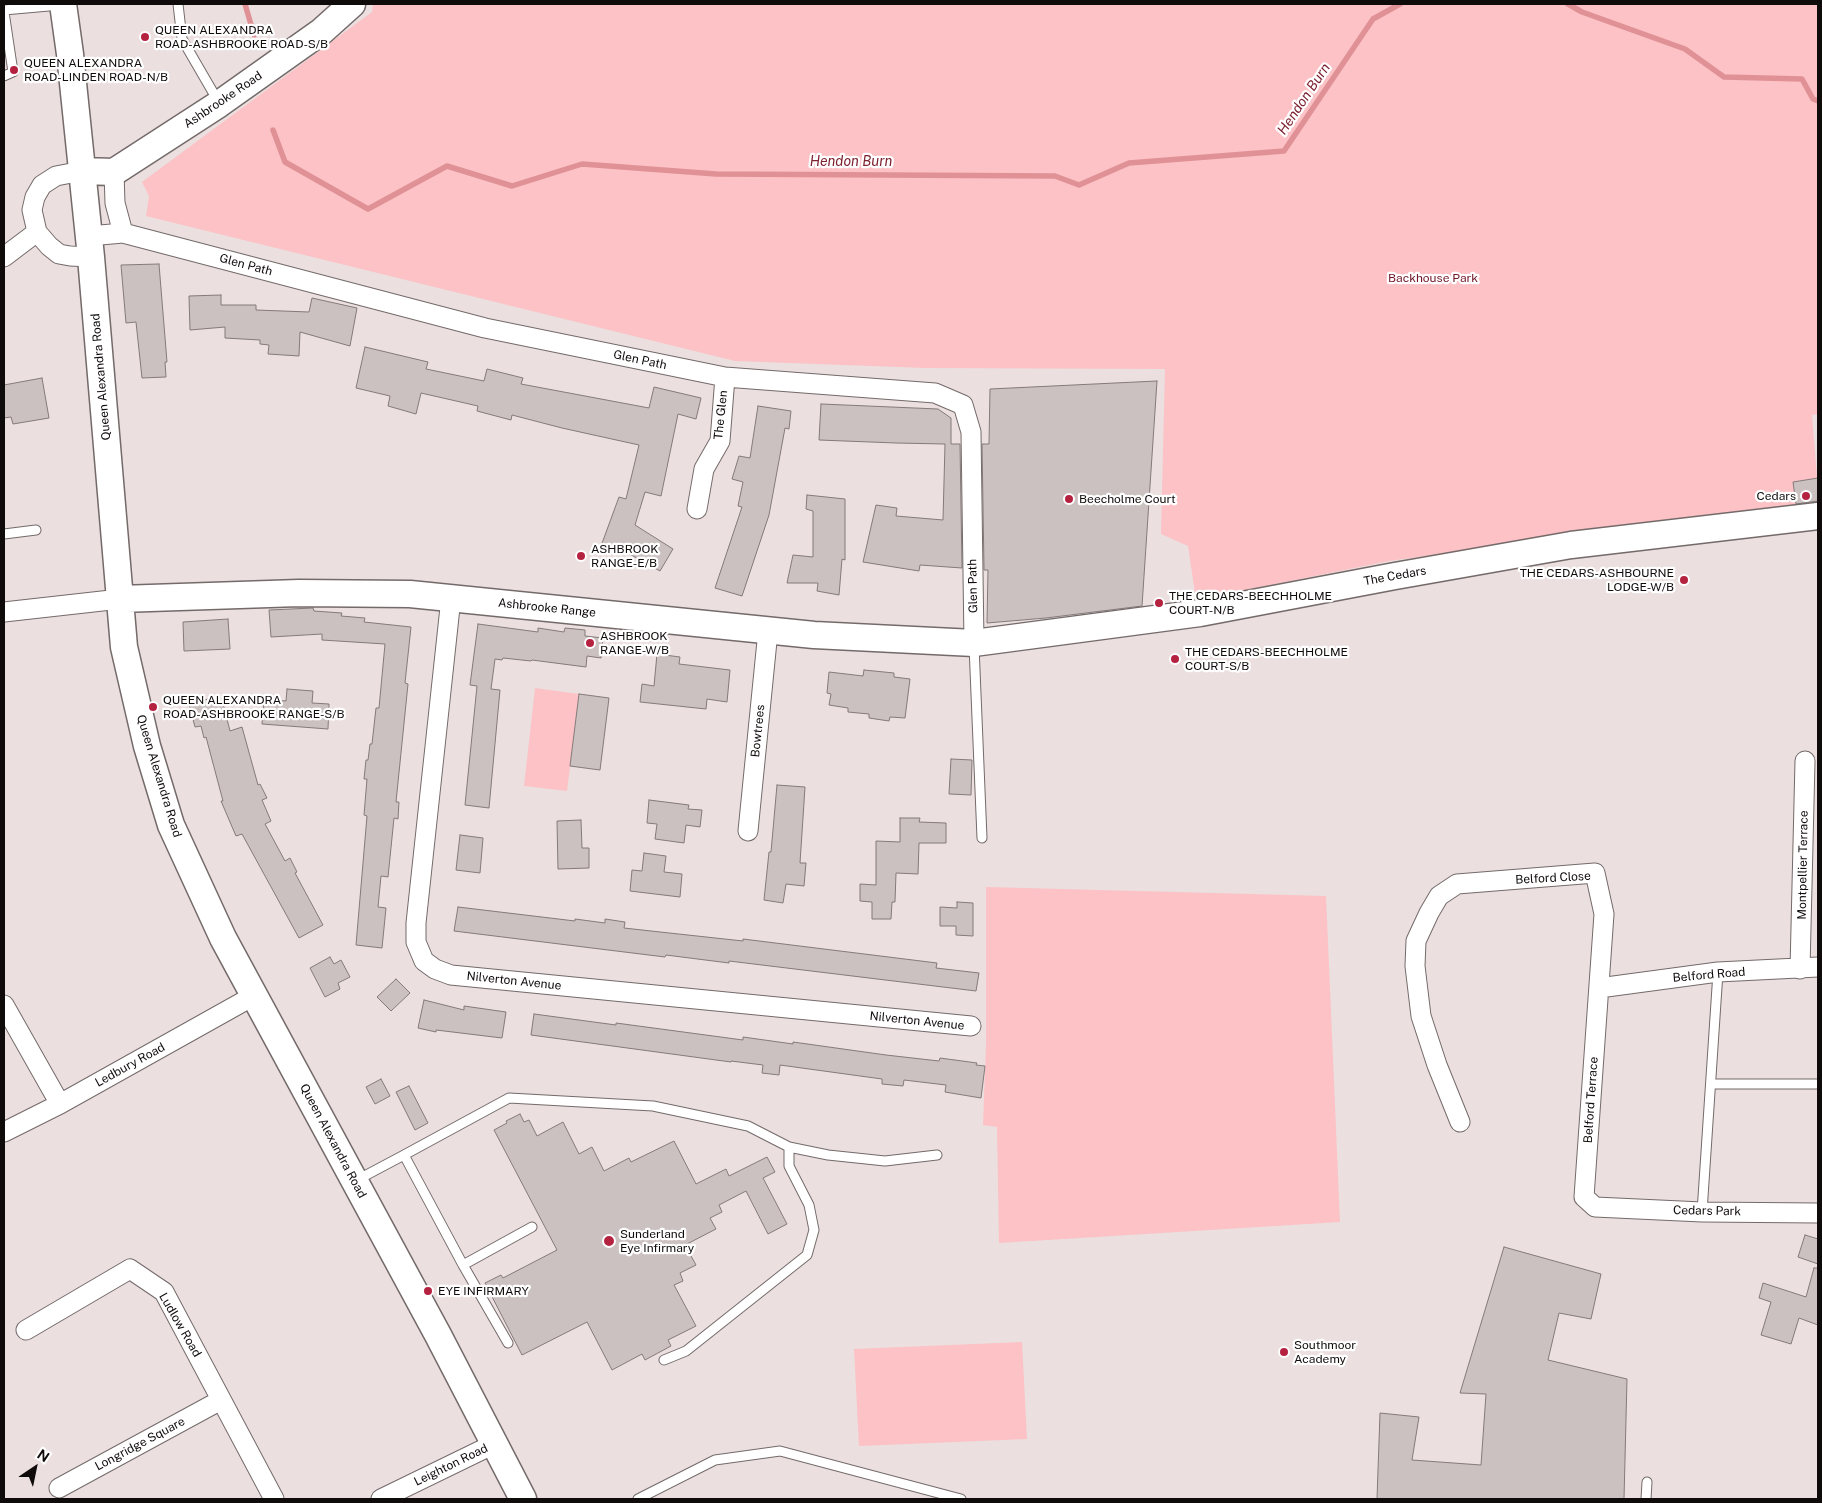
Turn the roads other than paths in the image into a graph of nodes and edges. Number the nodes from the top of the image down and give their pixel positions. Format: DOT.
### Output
graph roads {
  1 [pos="63,4"];
  2 [pos="178,4"];
  3 [pos="352,4"];
  4 [pos="4,11"];
  5 [pos="4,76"];
  6 [pos="219,104"];
  7 [pos="82,171"];
  8 [pos="114,172"];
  9 [pos="37,232"];
  10 [pos="122,233"];
  11 [pos="90,246"];
  12 [pos="4,257"];
  13 [pos="725,377"];
  14 [pos="697,509"];
  15 [pos="1818,516"];
  16 [pos="36,530"];
  17 [pos="4,534"];
  18 [pos="451,598"];
  19 [pos="120,599"];
  20 [pos="4,612"];
  21 [pos="768,630"];
  22 [pos="974,643"];
  23 [pos="1806,761"];
  24 [pos="748,831"];
  25 [pos="982,838"];
  26 [pos="1809,968"];
  27 [pos="1718,972"];
  28 [pos="1599,988"];
  29 [pos="255,995"];
  30 [pos="4,1005"];
  31 [pos="972,1026"];
  32 [pos="1711,1084"];
  33 [pos="1818,1084"];
  34 [pos="60,1104"];
  35 [pos="1460,1122"];
  36 [pos="4,1132"];
  37 [pos="789,1147"];
  38 [pos="404,1155"];
  39 [pos="937,1155"];
  40 [pos="355,1181"];
  41 [pos="1595,1207"];
  42 [pos="1702,1212"];
  43 [pos="1818,1213"];
  44 [pos="532,1227"];
  45 [pos="463,1264"];
  46 [pos="26,1330"];
  47 [pos="508,1343"];
  48 [pos="664,1360"];
  49 [pos="222,1400"];
  50 [pos="494,1444"];
  51 [pos="1647,1482"];
  52 [pos="59,1488"];
  53 [pos="274,1499"];
  54 [pos="381,1499"];
  55 [pos="523,1499"];
  56 [pos="638,1499"];
  57 [pos="961,1499"];
  58 [pos="1646,1499"];
  1 -- 4 [label="lane"];
  1 -- 7 [label="street, Queen Alexandra Road"];
  2 -- 6 [label="lane"];
  3 -- 6 [label="street, Ashbrooke Road"];
  4 -- 5 [label="lane"];
  6 -- 8 [label="street, Ashbrooke Road"];
  7 -- 8 [label="street"];
  7 -- 9 [label="street"];
  7 -- 11 [label="street, Queen Alexandra Road"];
  8 -- 10 [label="street"];
  9 -- 11 [label="street, Glen Path"];
  9 -- 12 [label="street"];
  10 -- 11 [label="street, Glen Path"];
  10 -- 13 [label="street, Glen Path"];
  11 -- 19 [label="street, Queen Alexandra Road"];
  13 -- 14 [label="street, The Glen"];
  13 -- 22 [label="street, Glen Path"];
  15 -- 22 [label="street, The Cedars"];
  16 -- 17 [label="lane"];
  18 -- 19 [label="street, Ashbrooke Range"];
  18 -- 21 [label="street, Ashbrooke Range"];
  18 -- 31 [label="street, Nilverton Avenue"];
  19 -- 20 [label="street"];
  19 -- 29 [label="street, Queen Alexandra Road"];
  21 -- 22 [label="street, Ashbrooke Range"];
  21 -- 24 [label="street, Bowtrees"];
  22 -- 25 [label="lane"];
  23 -- 26 [label="street, Montpellier Terrace"];
  26 -- 27 [label="street, Belford Road"];
  27 -- 28 [label="street, Belford Road"];
  27 -- 32 [label="lane"];
  28 -- 35 [label="street, Belford Close"];
  28 -- 41 [label="street, Belford Terrace"];
  29 -- 34 [label="street, Ledbury Road"];
  29 -- 40 [label="street, Queen Alexandra Road"];
  30 -- 34 [label="street"];
  32 -- 33 [label="lane"];
  32 -- 42 [label="lane"];
  34 -- 36 [label="street, Ledbury Road"];
  37 -- 38 [label="lane"];
  37 -- 39 [label="lane"];
  37 -- 48 [label="lane"];
  38 -- 40 [label="lane"];
  38 -- 45 [label="lane"];
  40 -- 50 [label="street, Queen Alexandra Road"];
  41 -- 42 [label="street, Cedars Park"];
  42 -- 43 [label="street, Cedars Park"];
  44 -- 45 [label="lane"];
  45 -- 47 [label="lane"];
  46 -- 49 [label="street, Ludlow Road"];
  49 -- 52 [label="street, Longridge Square"];
  49 -- 53 [label="street, Ludlow Road"];
  50 -- 54 [label="street, Leighton Road"];
  50 -- 55 [label="street, Queen Alexandra Road"];
  51 -- 58 [label="lane"];
  56 -- 57 [label="lane"];
}
